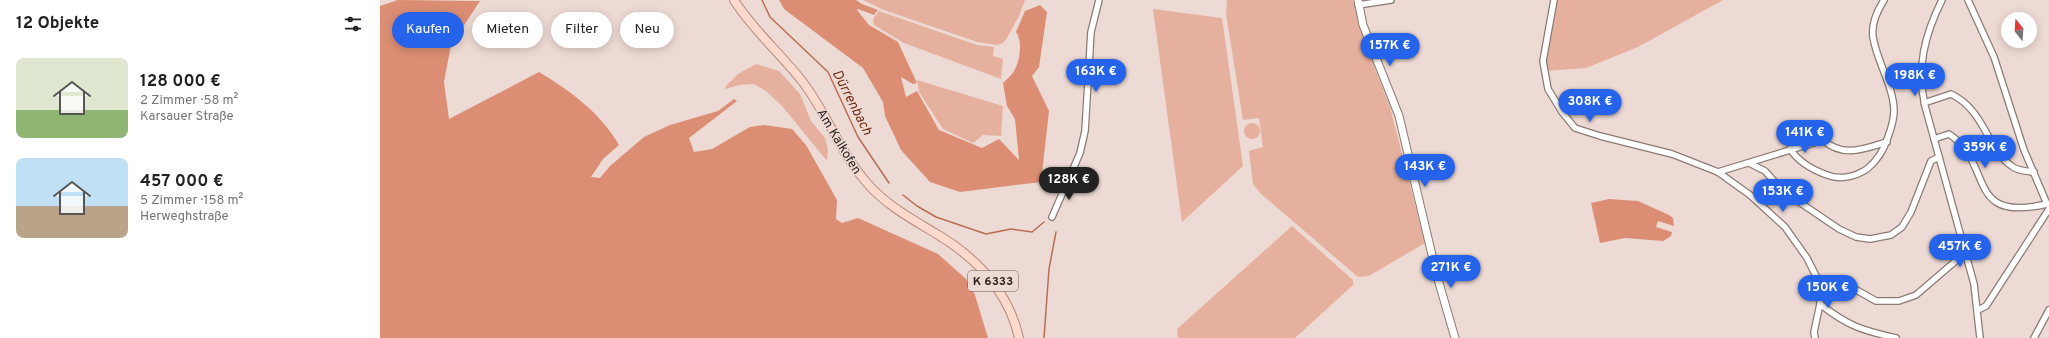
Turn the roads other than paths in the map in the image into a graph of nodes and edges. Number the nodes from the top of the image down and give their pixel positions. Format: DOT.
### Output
graph roads {
  1 [pos="734,0"];
  2 [pos="1098,0"];
  3 [pos="1391,0"];
  4 [pos="1554,0"];
  5 [pos="1884,0"];
  6 [pos="1942,0"];
  7 [pos="1968,0"];
  8 [pos="1358,3"];
  9 [pos="1924,103"];
  10 [pos="1934,139"];
  11 [pos="1887,142"];
  12 [pos="1790,149"];
  13 [pos="1939,157"];
  14 [pos="1749,162"];
  15 [pos="1718,172"];
  16 [pos="2034,172"];
  17 [pos="2048,206"];
  18 [pos="1052,217"];
  19 [pos="1965,253"];
  20 [pos="1818,280"];
  21 [pos="1820,304"];
  22 [pos="1978,310"];
  23 [pos="2049,310"];
  24 [pos="1019,338"];
  25 [pos="1455,338"];
  26 [pos="1814,338"];
  27 [pos="1896,338"];
  28 [pos="1980,338"];
  29 [pos="2034,338"];
  1 -- 24 [label="main road, Am Kalkofen / K 6333"];
  2 -- 18 [label="street"];
  3 -- 8 [label="street"];
  4 -- 15 [label="street"];
  5 -- 11 [label="street"];
  6 -- 9 [label="street"];
  7 -- 16 [label="street"];
  8 -- 25 [label="street"];
  9 -- 10 [label="street"];
  9 -- 16 [label="street"];
  10 -- 13 [label="street"];
  10 -- 17 [label="street"];
  11 -- 12 [label="street"];
  11 -- 12 [label="street"];
  12 -- 14 [label="street"];
  13 -- 14 [label="street"];
  13 -- 19 [label="street"];
  14 -- 15 [label="street"];
  15 -- 20 [label="street"];
  16 -- 17 [label="street"];
  17 -- 22 [label="street"];
  19 -- 20 [label="street"];
  19 -- 22 [label="street"];
  20 -- 21 [label="street"];
  21 -- 26 [label="street"];
  21 -- 27 [label="street"];
  22 -- 28 [label="street"];
  23 -- 29 [label="street"];
}
